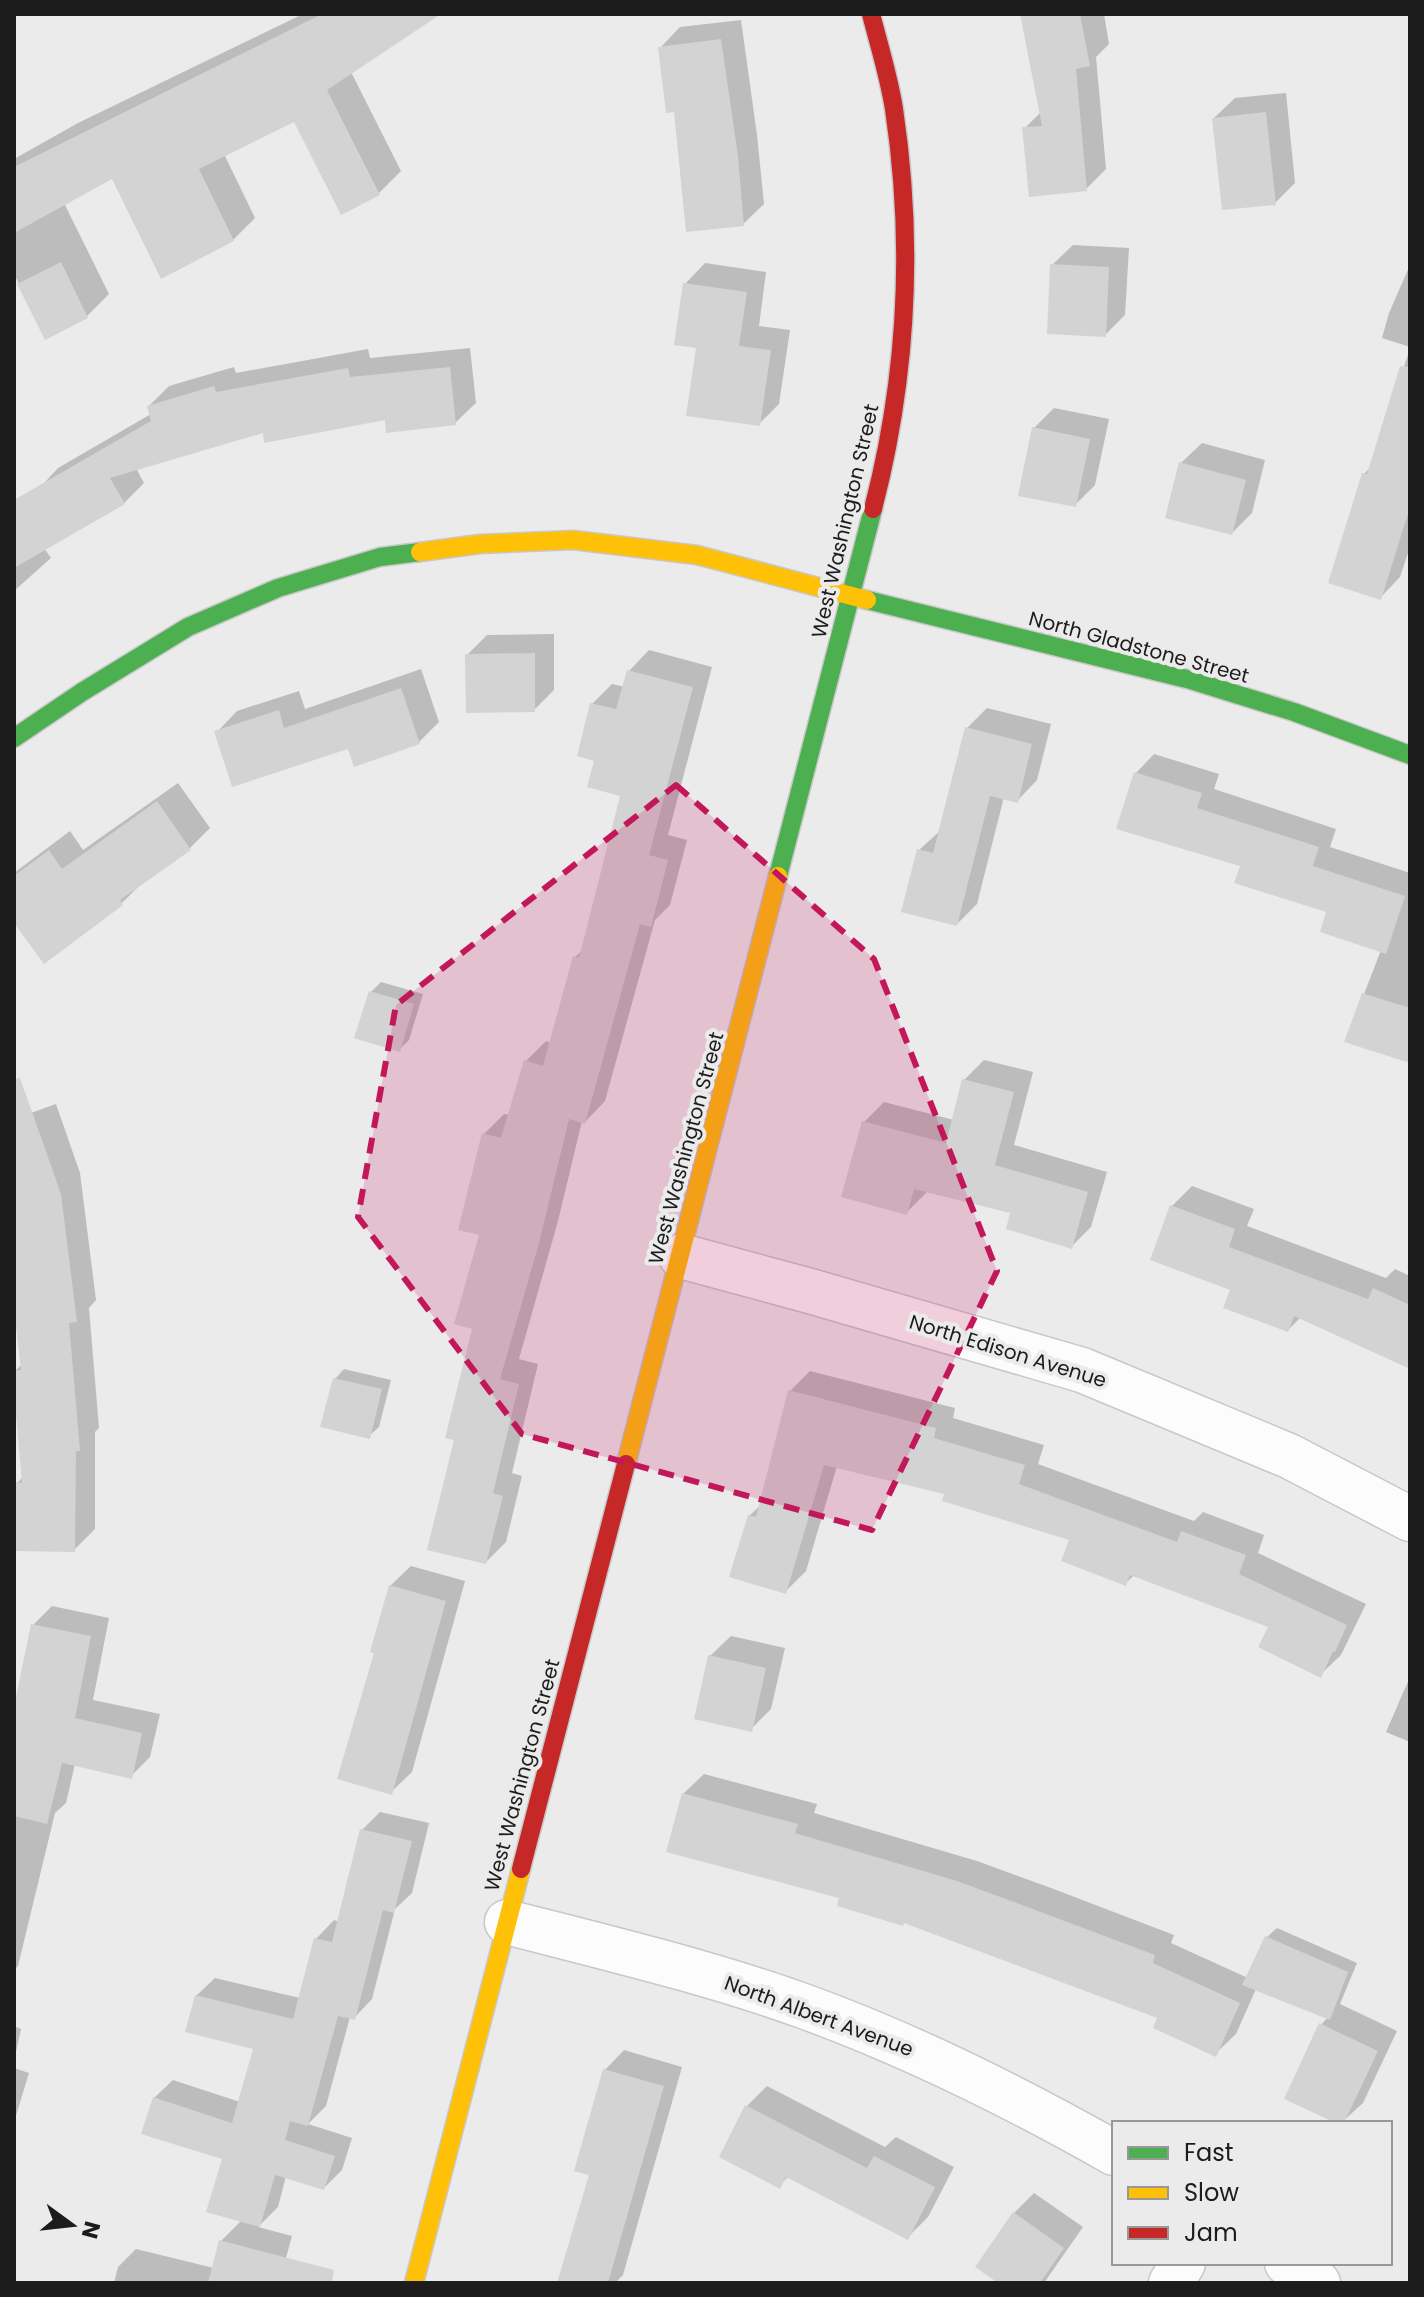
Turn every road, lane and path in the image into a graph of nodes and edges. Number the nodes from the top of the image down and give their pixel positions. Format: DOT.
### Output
graph roads {
  1 [pos="871,14"];
  2 [pos="852,596"];
  3 [pos="14,738"];
  4 [pos="1410,755"];
  5 [pos="681,1256"];
  6 [pos="1410,1519"];
  7 [pos="507,1922"];
  8 [pos="1112,2152"];
  9 [pos="1182,2265"];
  10 [pos="1290,2265"];
  11 [pos="414,2283"];
  12 [pos="1171,2283"];
  13 [pos="1318,2283"];
  1 -- 2 [label="street, West Washington Street"];
  2 -- 3 [label="street, North Gladstone Street"];
  2 -- 4 [label="street, North Gladstone Street"];
  2 -- 5 [label="street, West Washington Street"];
  5 -- 6 [label="street, North Edison Avenue"];
  5 -- 7 [label="street, West Washington Street"];
  7 -- 8 [label="street, North Albert Avenue"];
  7 -- 11 [label="street, West Washington Street"];
  9 -- 12 [label="street"];
  10 -- 13 [label="street"];
}
